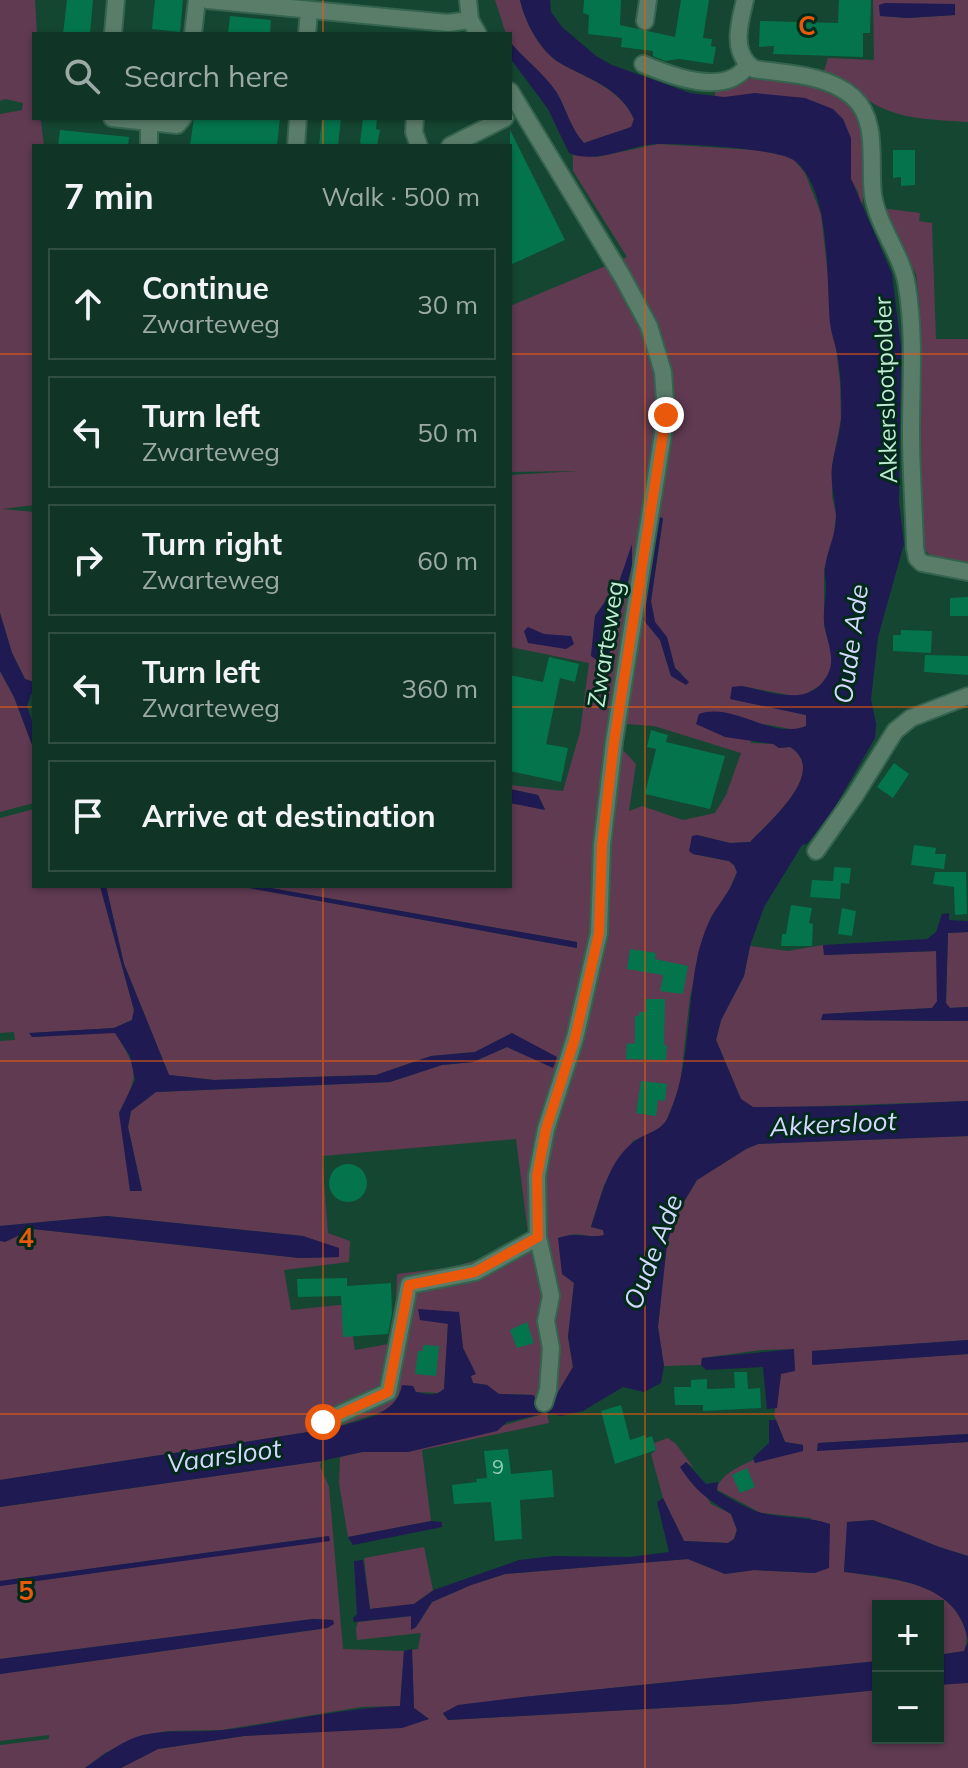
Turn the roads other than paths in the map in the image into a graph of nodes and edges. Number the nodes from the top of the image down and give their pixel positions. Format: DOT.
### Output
graph roads {
  1 [pos="116,0"];
  2 [pos="197,0"];
  3 [pos="207,0"];
  4 [pos="468,0"];
  5 [pos="648,0"];
  6 [pos="745,0"];
  7 [pos="279,4"];
  8 [pos="360,8"];
  9 [pos="309,11"];
  10 [pos="645,21"];
  11 [pos="474,27"];
  12 [pos="426,28"];
  13 [pos="113,32"];
  14 [pos="193,32"];
  15 [pos="307,32"];
  16 [pos="643,64"];
  17 [pos="748,64"];
  18 [pos="512,114"];
  19 [pos="130,120"];
  20 [pos="181,120"];
  21 [pos="298,120"];
  22 [pos="500,120"];
  23 [pos="149,122"];
  24 [pos="149,144"];
  25 [pos="296,144"];
  26 [pos="454,144"];
  27 [pos="968,572"];
  28 [pos="968,696"];
  29 [pos="816,851"];
  30 [pos="538,1237"];
  31 [pos="544,1403"];
  32 [pos="323,1422"];
  1 -- 13 [label="street"];
  2 -- 14 [label="street"];
  3 -- 7 [label="street"];
  4 -- 11 [label="street"];
  5 -- 10 [label="street"];
  6 -- 17 [label="street"];
  7 -- 9 [label="street"];
  8 -- 9 [label="street"];
  8 -- 12 [label="street"];
  9 -- 15 [label="street"];
  11 -- 12 [label="street"];
  16 -- 17 [label="street"];
  17 -- 27 [label="street, Akkerslootpolder"];
  18 -- 30 [label="street, Zwarteweg"];
  19 -- 23 [label="street"];
  20 -- 23 [label="street"];
  21 -- 25 [label="street"];
  22 -- 26 [label="street"];
  23 -- 24 [label="street"];
  28 -- 29 [label="street"];
  30 -- 31 [label="street, Zwarteweg"];
  30 -- 32 [label="street"];
}
